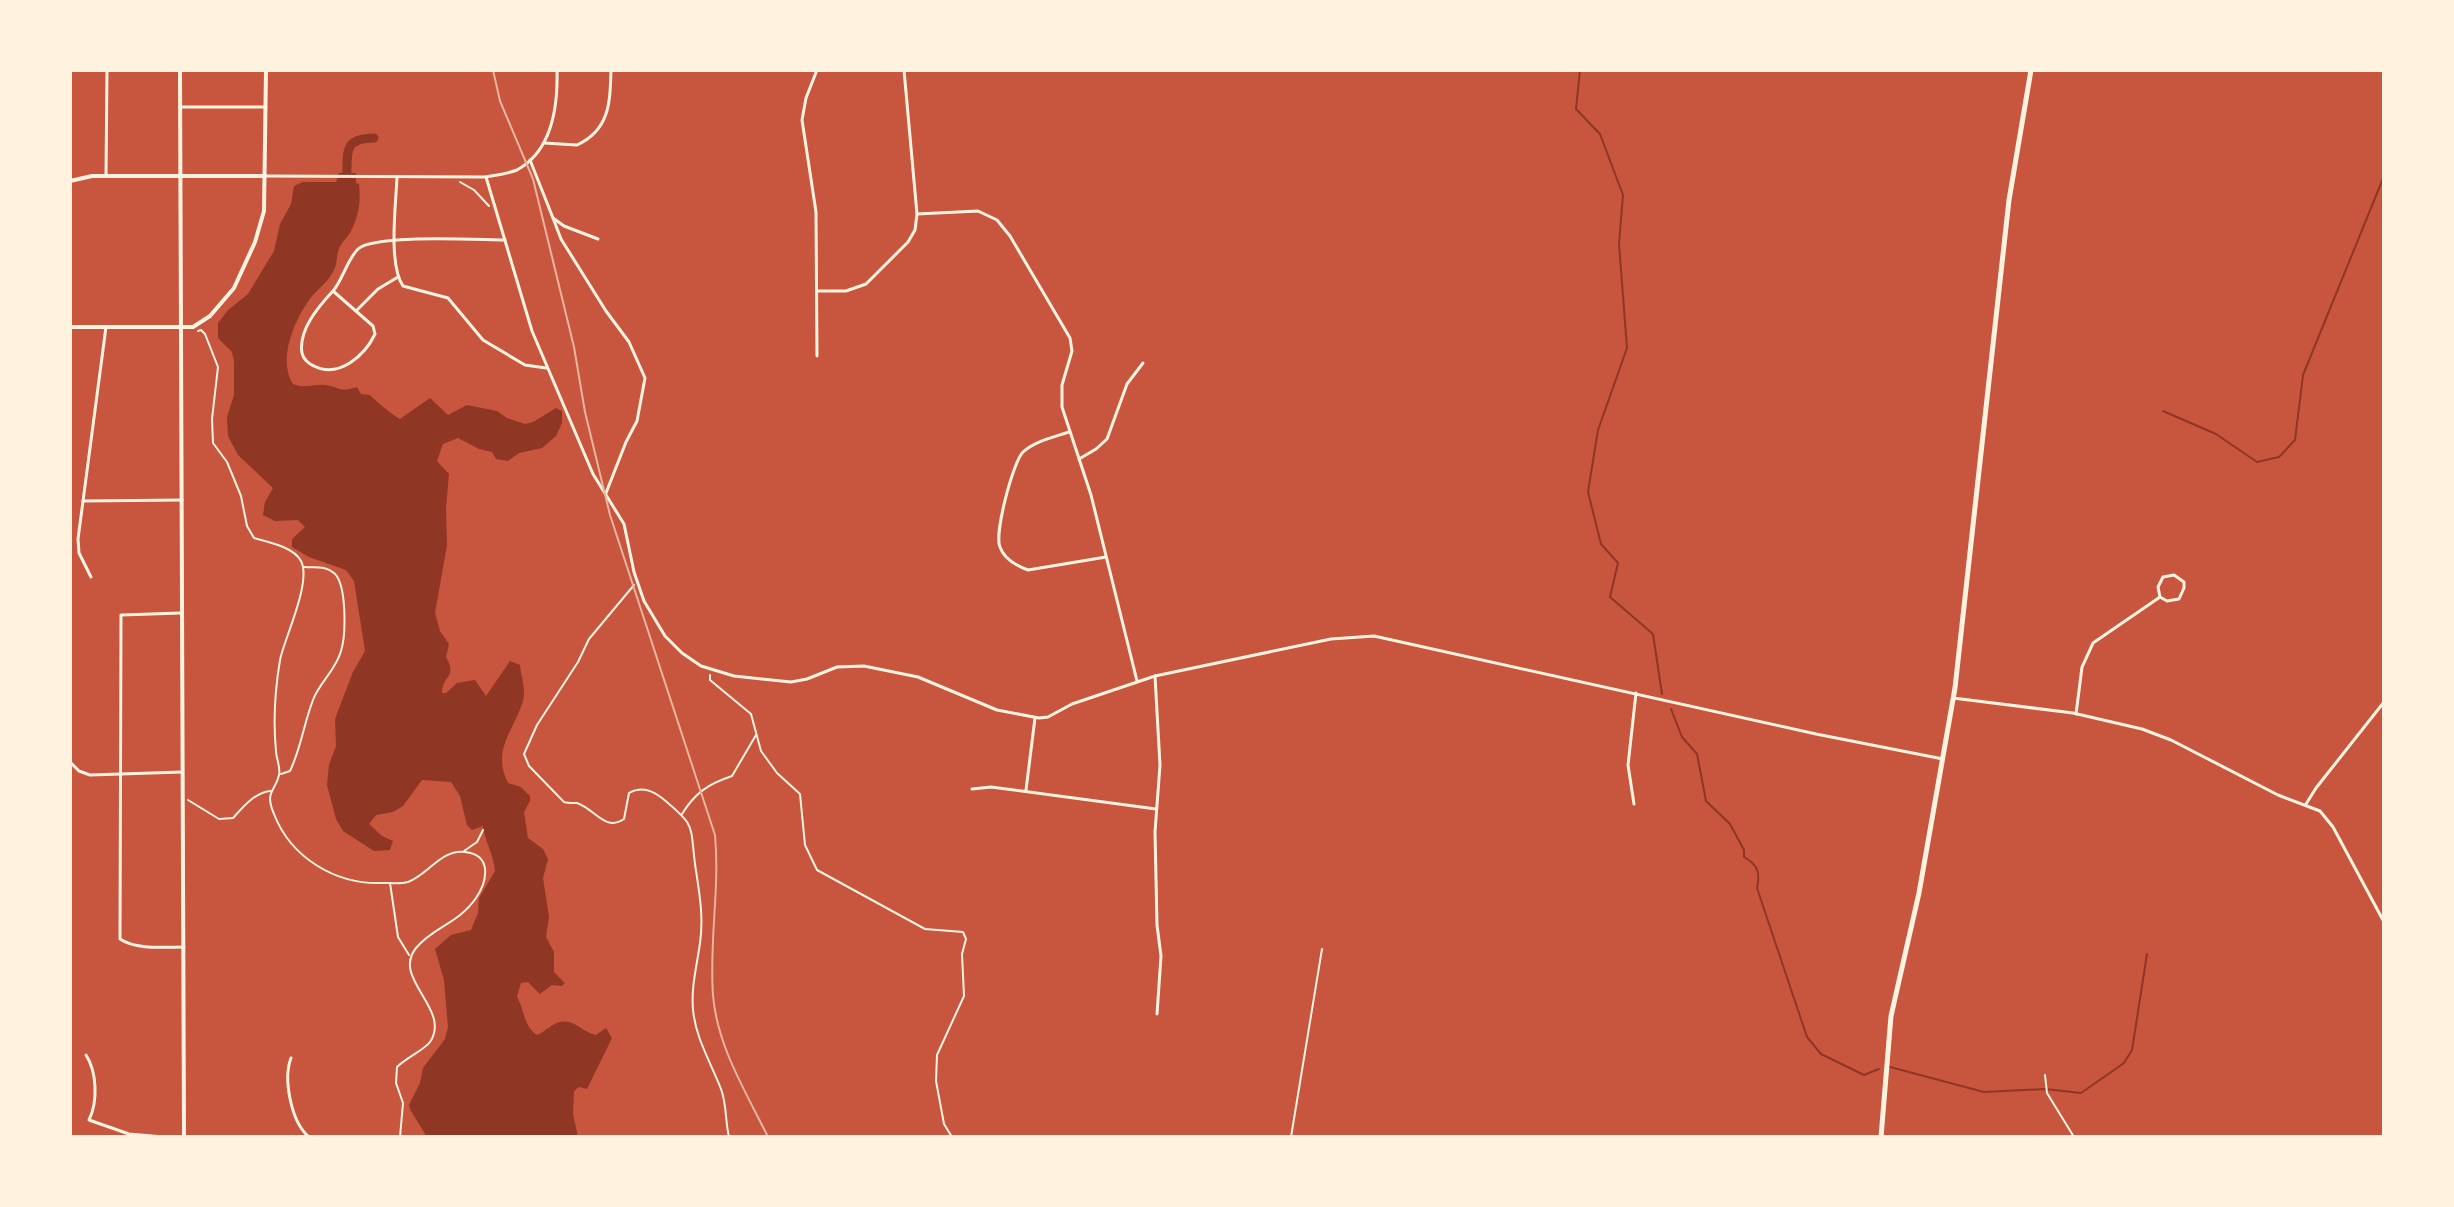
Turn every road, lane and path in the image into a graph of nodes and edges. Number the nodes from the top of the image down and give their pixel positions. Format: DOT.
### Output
graph roads {
  1 [pos="107,70"];
  2 [pos="180,70"];
  3 [pos="266,70"];
  4 [pos="557,70"];
  5 [pos="611,70"];
  6 [pos="817,70"];
  7 [pos="904,70"];
  8 [pos="2031,70"];
  9 [pos="180,107"];
  10 [pos="266,107"];
  11 [pos="544,143"];
  12 [pos="530,160"];
  13 [pos="106,176"];
  14 [pos="180,176"];
  15 [pos="265,176"];
  16 [pos="397,177"];
  17 [pos="486,177"];
  18 [pos="452,180"];
  19 [pos="70,181"];
  20 [pos="917,214"];
  21 [pos="553,218"];
  22 [pos="499,220"];
  23 [pos="598,239"];
  24 [pos="395,240"];
  25 [pos="505,240"];
  26 [pos="398,277"];
  27 [pos="333,291"];
  28 [pos="818,291"];
  29 [pos="356,311"];
  30 [pos="70,327"];
  31 [pos="106,327"];
  32 [pos="179,328"];
  33 [pos="197,331"];
  34 [pos="817,356"];
  35 [pos="1143,363"];
  36 [pos="546,367"];
  37 [pos="1069,432"];
  38 [pos="1079,459"];
  39 [pos="605,494"];
  40 [pos="182,500"];
  41 [pos="83,501"];
  42 [pos="1106,557"];
  43 [pos="303,567"];
  44 [pos="91,577"];
  45 [pos="637,582"];
  46 [pos="2160,597"];
  47 [pos="181,613"];
  48 [pos="710,670"];
  49 [pos="1155,676"];
  50 [pos="1137,681"];
  51 [pos="1636,693"];
  52 [pos="1953,698"];
  53 [pos="2384,702"];
  54 [pos="2076,714"];
  55 [pos="1035,718"];
  56 [pos="757,733"];
  57 [pos="1943,759"];
  58 [pos="70,762"];
  59 [pos="182,772"];
  60 [pos="120,773"];
  61 [pos="280,774"];
  62 [pos="972,789"];
  63 [pos="270,791"];
  64 [pos="1026,791"];
  65 [pos="187,799"];
  66 [pos="1634,804"];
  67 [pos="2305,805"];
  68 [pos="1156,809"];
  69 [pos="681,815"];
  70 [pos="483,830"];
  71 [pos="463,851"];
  72 [pos="390,883"];
  73 [pos="2384,922"];
  74 [pos="184,947"];
  75 [pos="1322,949"];
  76 [pos="410,956"];
  77 [pos="1157,1014"];
  78 [pos="86,1055"];
  79 [pos="291,1058"];
  80 [pos="2045,1075"];
  81 [pos="164,1137"];
  82 [pos="184,1137"];
  83 [pos="309,1137"];
  84 [pos="400,1137"];
  85 [pos="729,1137"];
  86 [pos="952,1137"];
  87 [pos="1291,1137"];
  88 [pos="1881,1137"];
  89 [pos="2074,1137"];
  1 -- 13 [label="street"];
  2 -- 9 [label="street"];
  3 -- 10 [label="street"];
  4 -- 11 [label="street"];
  5 -- 11 [label="street"];
  6 -- 28 [label="street"];
  7 -- 20 [label="street"];
  8 -- 52 [label="main road"];
  9 -- 10 [label="street"];
  9 -- 14 [label="street"];
  10 -- 15 [label="street"];
  11 -- 12 [label="street"];
  12 -- 17 [label="street"];
  12 -- 21 [label="street"];
  13 -- 14 [label="street"];
  13 -- 19 [label="street"];
  14 -- 15 [label="street"];
  14 -- 32 [label="street"];
  15 -- 16 [label="street"];
  15 -- 32 [label="street"];
  16 -- 17 [label="street"];
  16 -- 24 [label="street"];
  17 -- 22 [label="street"];
  18 -- 22 [label="path"];
  20 -- 28 [label="street"];
  20 -- 37 [label="street"];
  21 -- 23 [label="street"];
  21 -- 39 [label="street"];
  22 -- 25 [label="street"];
  24 -- 25 [label="street"];
  24 -- 26 [label="street"];
  24 -- 27 [label="street"];
  25 -- 36 [label="street"];
  26 -- 29 [label="street"];
  26 -- 36 [label="street"];
  27 -- 29 [label="street"];
  27 -- 29 [label="street"];
  28 -- 34 [label="street"];
  30 -- 31 [label="street"];
  31 -- 32 [label="street"];
  31 -- 41 [label="street"];
  32 -- 40 [label="street"];
  33 -- 43 [label="path"];
  35 -- 38 [label="street"];
  36 -- 39 [label="street"];
  37 -- 38 [label="street"];
  37 -- 42 [label="street"];
  38 -- 42 [label="street"];
  39 -- 45 [label="street"];
  40 -- 41 [label="street"];
  40 -- 47 [label="street"];
  41 -- 44 [label="street"];
  42 -- 50 [label="street"];
  43 -- 61 [label="path"];
  43 -- 61 [label="path"];
  45 -- 48 [label="street"];
  45 -- 69 [label="path"];
  46 -- 46 [label="street"];
  46 -- 54 [label="street"];
  47 -- 59 [label="street"];
  47 -- 60 [label="street"];
  48 -- 55 [label="street"];
  48 -- 56 [label="path"];
  49 -- 50 [label="street"];
  49 -- 51 [label="street"];
  49 -- 68 [label="street"];
  50 -- 55 [label="street"];
  51 -- 57 [label="street"];
  51 -- 66 [label="street"];
  52 -- 54 [label="street"];
  52 -- 57 [label="main road"];
  53 -- 67 [label="street"];
  54 -- 67 [label="street"];
  55 -- 64 [label="street"];
  56 -- 69 [label="path"];
  56 -- 86 [label="path"];
  57 -- 88 [label="main road"];
  58 -- 60 [label="street"];
  59 -- 60 [label="street"];
  59 -- 74 [label="street"];
  60 -- 74 [label="street"];
  61 -- 63 [label="path"];
  62 -- 64 [label="street"];
  63 -- 65 [label="path"];
  63 -- 72 [label="path"];
  64 -- 68 [label="street"];
  67 -- 73 [label="street"];
  68 -- 77 [label="street"];
  69 -- 85 [label="path"];
  70 -- 71 [label="path"];
  71 -- 72 [label="path"];
  71 -- 76 [label="path"];
  72 -- 76 [label="path"];
  74 -- 82 [label="street"];
  75 -- 87 [label="path"];
  76 -- 84 [label="path"];
  78 -- 81 [label="street"];
  79 -- 83 [label="street"];
  80 -- 89 [label="path"];
}
